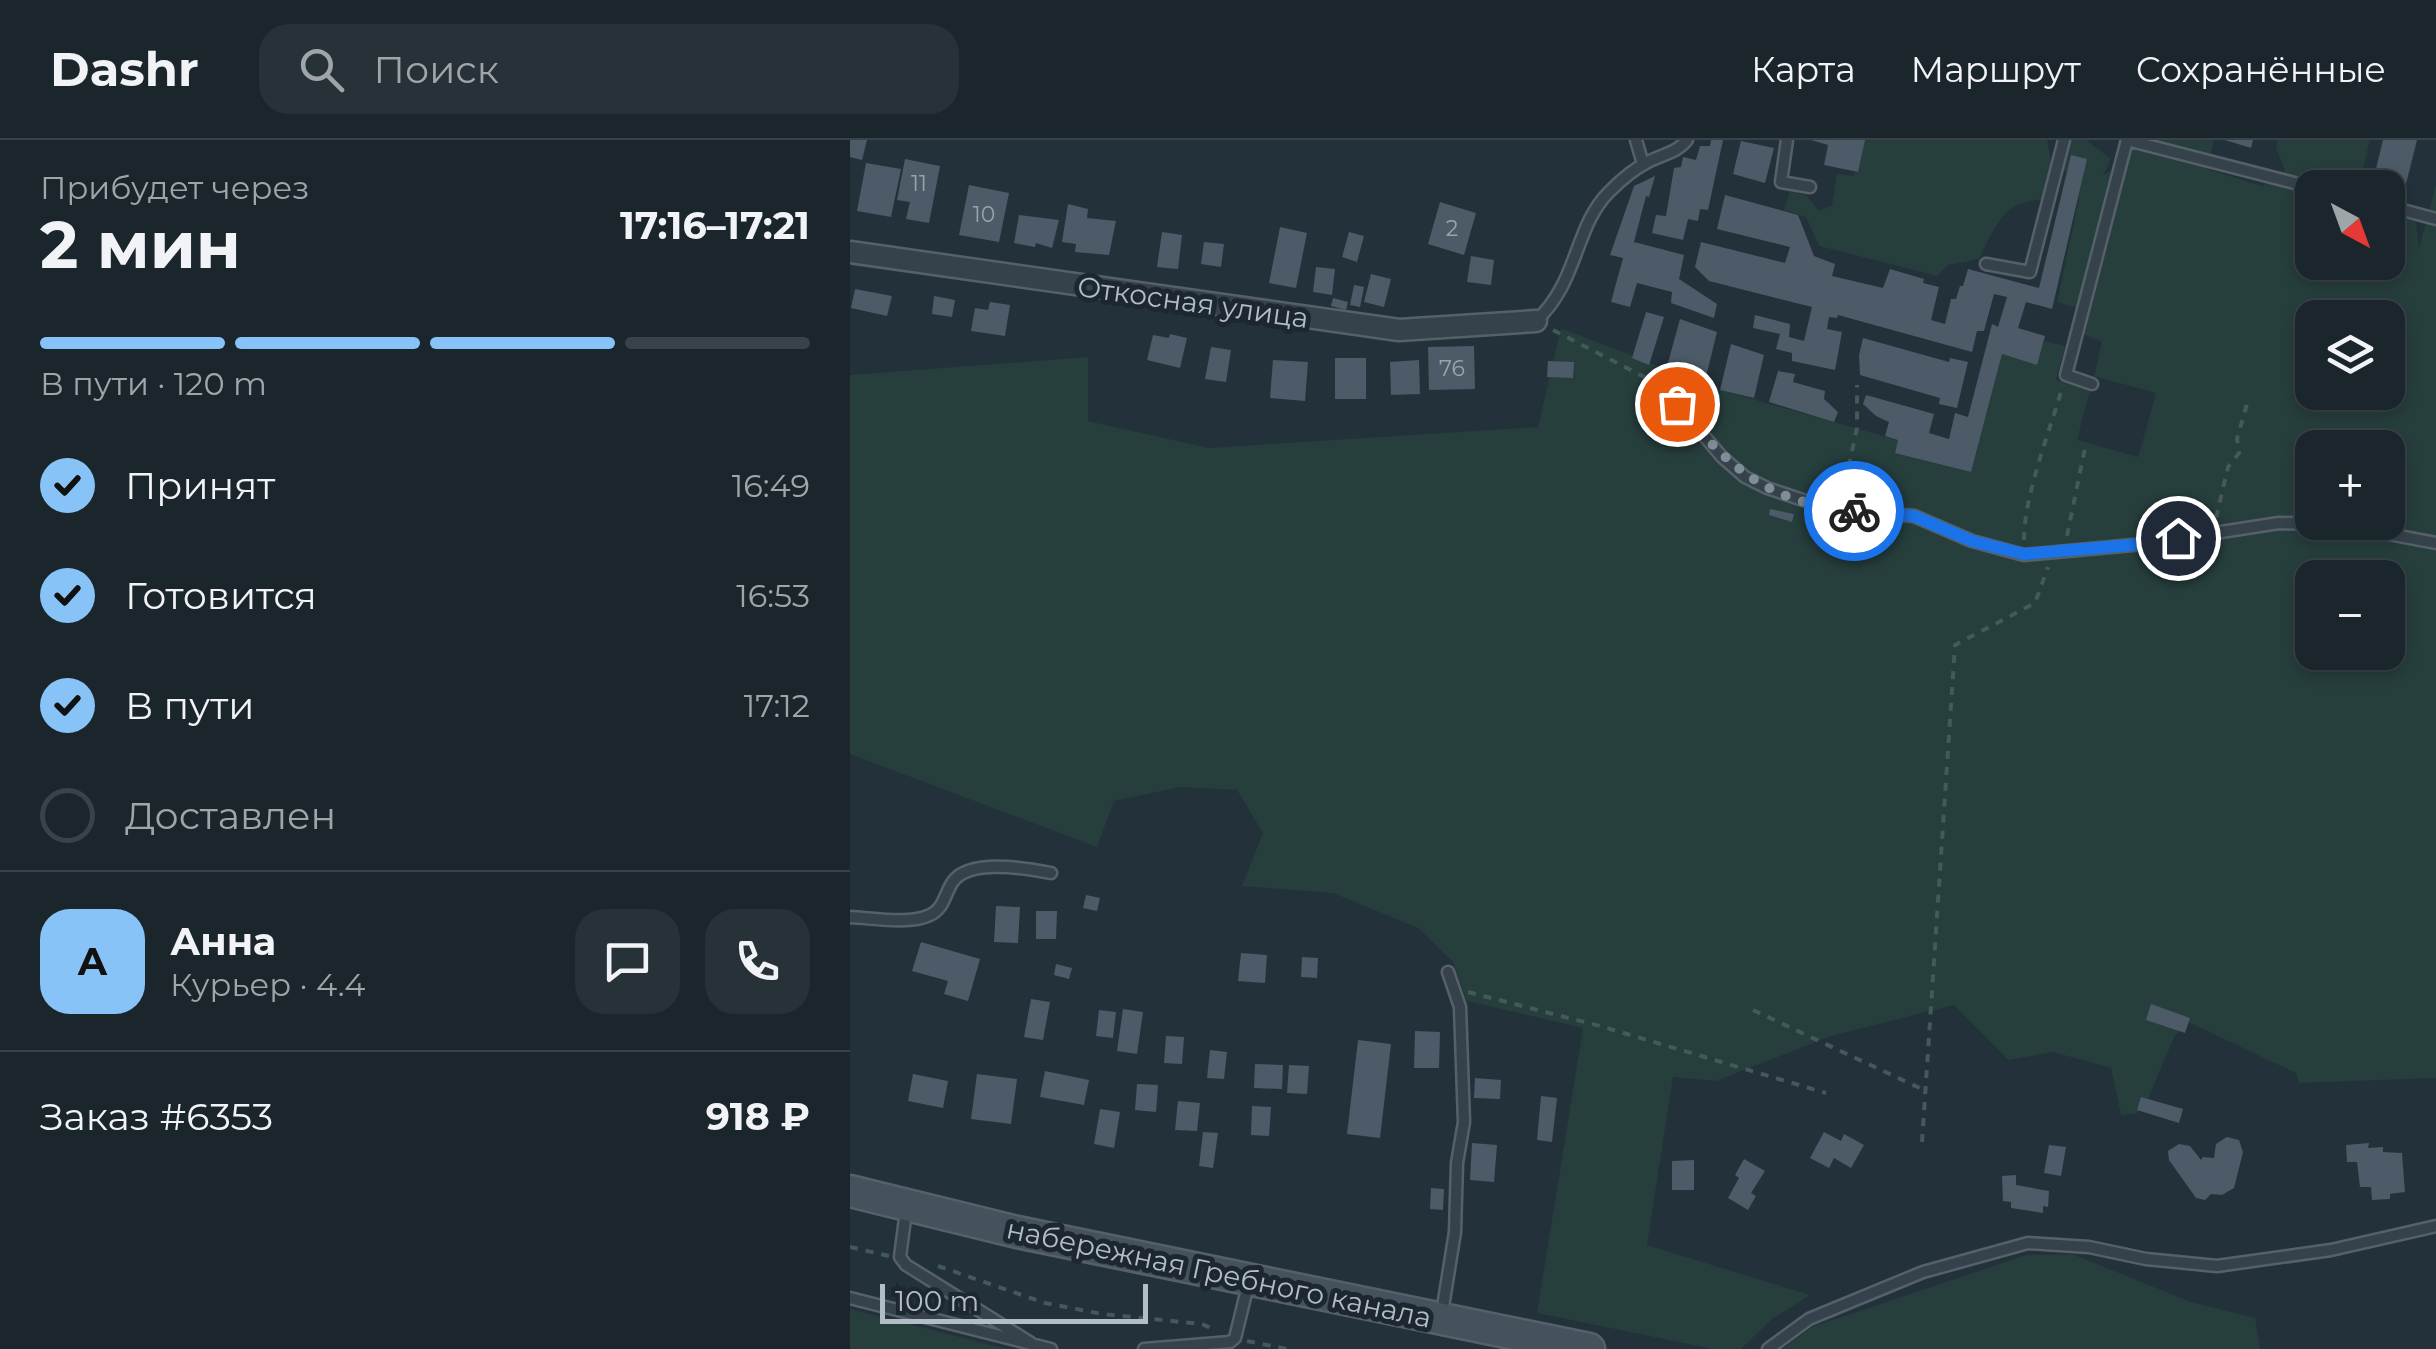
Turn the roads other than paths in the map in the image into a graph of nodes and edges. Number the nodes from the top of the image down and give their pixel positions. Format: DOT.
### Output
graph roads {
  1 [pos="1636,140"];
  2 [pos="1687,140"];
  3 [pos="1787,140"];
  4 [pos="2064,140"];
  5 [pos="2127,140"];
  6 [pos="1643,164"];
  7 [pos="2295,183"];
  8 [pos="1810,187"];
  9 [pos="2405,211"];
  10 [pos="2436,219"];
  11 [pos="850,252"];
  12 [pos="1986,264"];
  13 [pos="1536,321"];
  14 [pos="2092,384"];
  15 [pos="1677,404"];
  16 [pos="2436,543"];
  17 [pos="1051,873"];
  18 [pos="850,917"];
  19 [pos="1448,972"];
  20 [pos="850,1192"];
  21 [pos="906,1206"];
  22 [pos="2436,1226"];
  23 [pos="1249,1280"];
  24 [pos="850,1298"];
  25 [pos="1442,1319"];
  26 [pos="1031,1343"];
  27 [pos="1050,1349"];
  28 [pos="1144,1349"];
  29 [pos="1589,1349"];
  30 [pos="1768,1349"];
  1 -- 6 [label="lane"];
  2 -- 6 [label="lane"];
  3 -- 8 [label="lane"];
  4 -- 12 [label="lane"];
  5 -- 7 [label="lane"];
  5 -- 14 [label="lane"];
  6 -- 13 [label="lane"];
  9 -- 10 [label="lane"];
  11 -- 13 [label="street, Откосная улица"];
  15 -- 16 [label="lane"];
  17 -- 18 [label="lane"];
  19 -- 25 [label="lane"];
  20 -- 21 [label="street, набережная Гребного канала"];
  21 -- 23 [label="street, набережная Гребного канала"];
  21 -- 26 [label="lane"];
  22 -- 30 [label="lane"];
  23 -- 25 [label="street, набережная Гребного канала"];
  23 -- 28 [label="lane"];
  24 -- 26 [label="lane"];
  25 -- 29 [label="street, набережная Гребного канала"];
  26 -- 27 [label="lane"];
}
